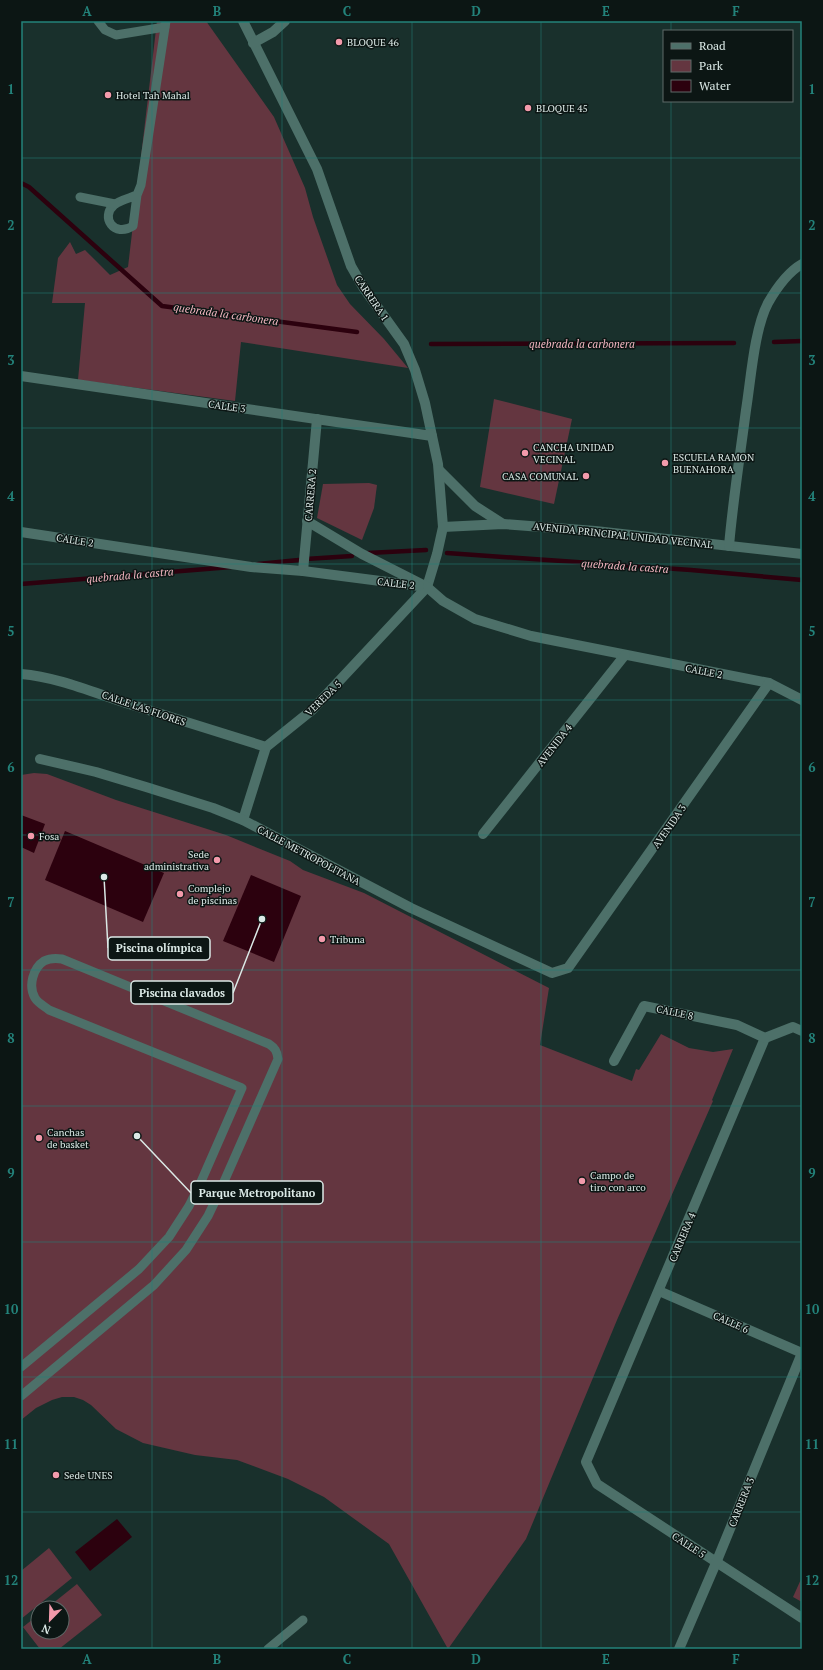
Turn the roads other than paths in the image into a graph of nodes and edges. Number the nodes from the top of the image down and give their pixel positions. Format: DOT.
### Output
graph roads {
  1 [pos="98,21"];
  2 [pos="243,21"];
  3 [pos="285,21"];
  4 [pos="165,24"];
  5 [pos="253,43"];
  6 [pos="137,195"];
  7 [pos="80,197"];
  8 [pos="115,204"];
  9 [pos="802,264"];
  10 [pos="21,376"];
  11 [pos="318,419"];
  12 [pos="432,436"];
  13 [pos="439,470"];
  14 [pos="307,521"];
  15 [pos="503,524"];
  16 [pos="443,527"];
  17 [pos="21,532"];
  18 [pos="729,546"];
  19 [pos="802,554"];
  20 [pos="303,571"];
  21 [pos="427,587"];
  22 [pos="625,655"];
  23 [pos="21,674"];
  24 [pos="769,683"];
  25 [pos="802,700"];
  26 [pos="266,747"];
  27 [pos="40,759"];
  28 [pos="243,820"];
  29 [pos="483,834"];
  30 [pos="568,968"];
  31 [pos="797,1029"];
  32 [pos="766,1038"];
  33 [pos="614,1061"];
  34 [pos="659,1291"];
  35 [pos="802,1353"];
  36 [pos="21,1367"];
  37 [pos="21,1396"];
  38 [pos="586,1462"];
  39 [pos="716,1563"];
  40 [pos="802,1618"];
  41 [pos="303,1620"];
  42 [pos="268,1649"];
  43 [pos="679,1649"];
  1 -- 4 [label="lane"];
  2 -- 5 [label="street, CARRERA 1"];
  3 -- 5 [label="street"];
  4 -- 6 [label="lane"];
  5 -- 12 [label="street, CARRERA 1"];
  6 -- 8 [label="lane"];
  6 -- 8 [label="lane"];
  7 -- 8 [label="lane"];
  9 -- 18 [label="street"];
  10 -- 11 [label="street, CALLE 3"];
  11 -- 12 [label="street, CALLE 3"];
  11 -- 14 [label="street, CARRERA 2"];
  12 -- 13 [label="street, CARRERA 1"];
  13 -- 15 [label="street"];
  13 -- 16 [label="street, CARRERA 1"];
  14 -- 20 [label="street, CARRERA 2"];
  14 -- 21 [label="street"];
  15 -- 16 [label="street, AVENIDA PRINCIPAL UNIDAD VECINAL"];
  15 -- 18 [label="street, AVENIDA PRINCIPAL UNIDAD VECINAL"];
  16 -- 21 [label="street, CARRERA 1"];
  17 -- 20 [label="street, CALLE 2"];
  18 -- 19 [label="street, AVENIDA PRINCIPAL UNIDAD VECINAL"];
  20 -- 21 [label="street, CALLE 2"];
  21 -- 22 [label="street, CALLE 2"];
  21 -- 26 [label="street, VEREDA 5"];
  22 -- 24 [label="street, CALLE 2"];
  22 -- 29 [label="street, AVENIDA 4"];
  23 -- 26 [label="street, CALLE LAS FLORES"];
  24 -- 25 [label="street, CALLE 2"];
  24 -- 30 [label="street, AVENIDA 3"];
  26 -- 28 [label="street"];
  27 -- 28 [label="street, CALLE METROPOLITANA"];
  28 -- 30 [label="street, CALLE METROPOLITANA"];
  31 -- 32 [label="street"];
  32 -- 33 [label="street, CALLE 8"];
  32 -- 34 [label="street, CARRERA 4"];
  34 -- 35 [label="street, CALLE 6"];
  34 -- 38 [label="street, CARRERA 4"];
  35 -- 39 [label="street, CARRERA 3"];
  36 -- 37 [label="lane"];
  38 -- 39 [label="street, CALLE 5"];
  39 -- 40 [label="street, CALLE 5"];
  39 -- 43 [label="street, CARRERA 3"];
  41 -- 42 [label="lane"];
}
